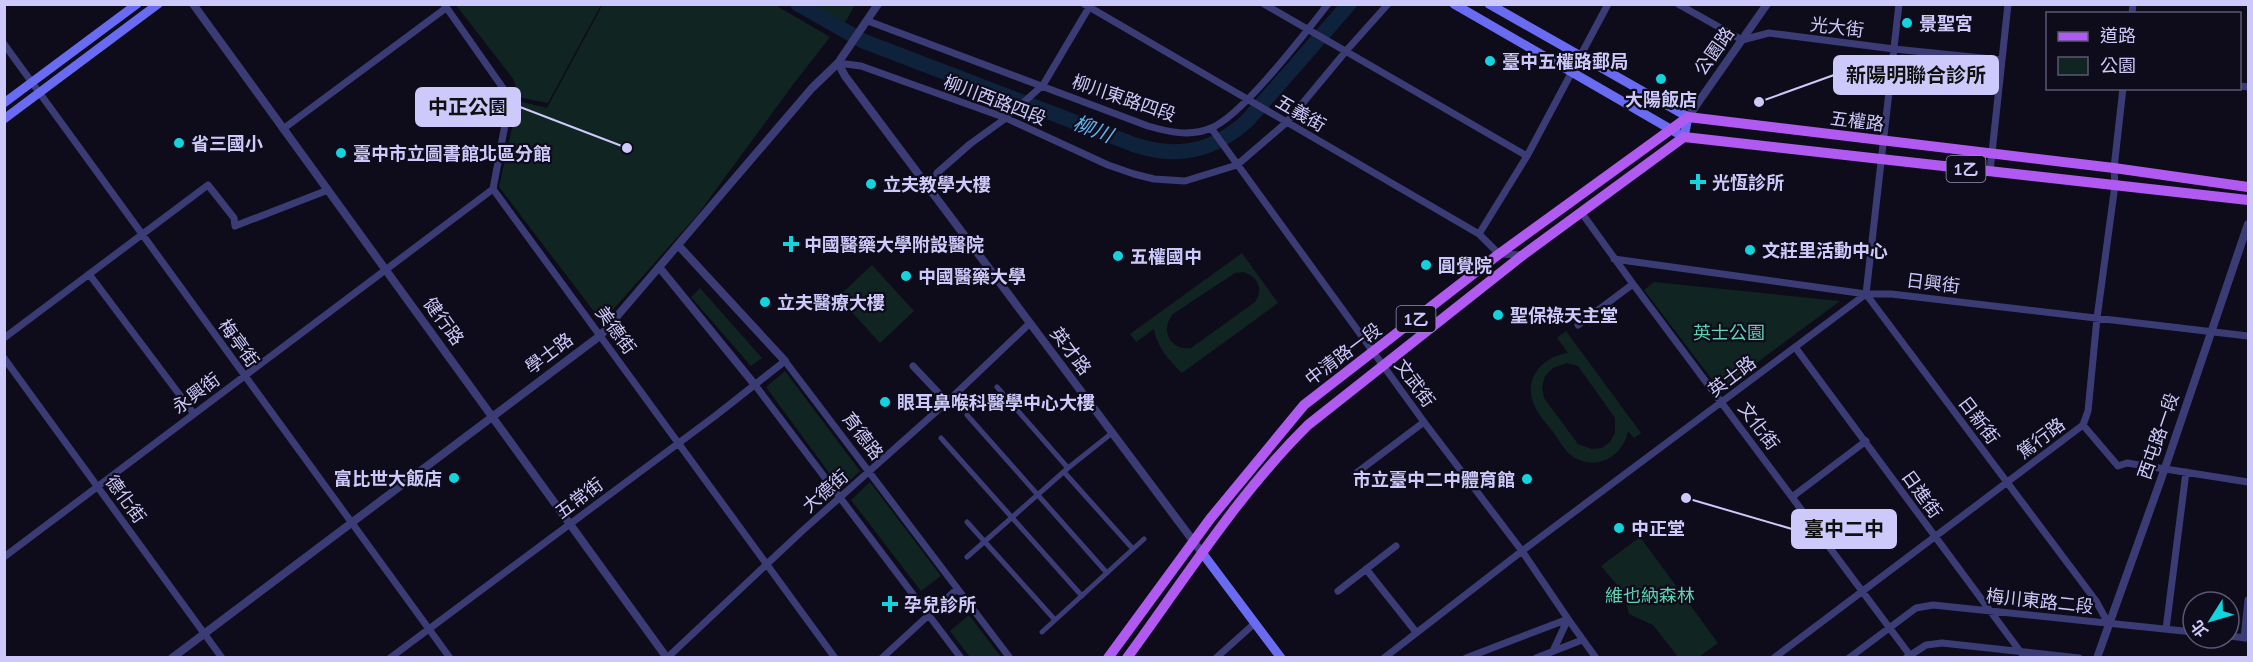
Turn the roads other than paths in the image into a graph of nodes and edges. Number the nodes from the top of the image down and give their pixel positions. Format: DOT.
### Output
graph roads {
  1 [pos="137,4"];
  2 [pos="158,4"];
  3 [pos="193,4"];
  4 [pos="878,4"];
  5 [pos="1264,4"];
  6 [pos="1328,4"];
  7 [pos="1388,4"];
  8 [pos="1454,4"];
  9 [pos="1489,4"];
  10 [pos="1608,4"];
  11 [pos="1678,4"];
  12 [pos="1767,4"];
  13 [pos="1899,4"];
  14 [pos="2008,4"];
  15 [pos="445,6"];
  16 [pos="1088,6"];
  17 [pos="868,21"];
  18 [pos="1308,30"];
  19 [pos="1742,40"];
  20 [pos="4,44"];
  21 [pos="1342,49"];
  22 [pos="1894,49"];
  23 [pos="1581,56"];
  24 [pos="2002,60"];
  25 [pos="838,63"];
  26 [pos="1573,72"];
  27 [pos="33,82"];
  28 [pos="1043,85"];
  29 [pos="2123,90"];
  30 [pos="40,93"];
  31 [pos="1247,99"];
  32 [pos="4,103"];
  33 [pos="1688,117"];
  34 [pos="1006,118"];
  35 [pos="4,119"];
  36 [pos="1285,121"];
  37 [pos="1212,128"];
  38 [pos="1670,128"];
  39 [pos="283,129"];
  40 [pos="1684,137"];
  41 [pos="1884,141"];
  42 [pos="1991,154"];
  43 [pos="1527,156"];
  44 [pos="1882,159"];
  45 [pos="1237,165"];
  46 [pos="2114,168"];
  47 [pos="1990,171"];
  48 [pos="2115,185"];
  49 [pos="2248,186"];
  50 [pos="493,189"];
  51 [pos="328,190"];
  52 [pos="932,193"];
  53 [pos="2248,200"];
  54 [pos="1581,212"];
  55 [pos="2248,224"];
  56 [pos="142,234"];
  57 [pos="1479,234"];
  58 [pos="678,245"];
  59 [pos="1499,254"];
  60 [pos="1523,255"];
  61 [pos="1614,259"];
  62 [pos="660,267"];
  63 [pos="386,270"];
  64 [pos="89,274"];
  65 [pos="1633,285"];
  66 [pos="1866,294"];
  67 [pos="2097,318"];
  68 [pos="1030,323"];
  69 [pos="1578,325"];
  70 [pos="2212,332"];
  71 [pos="601,335"];
  72 [pos="2248,336"];
  73 [pos="4,338"];
  74 [pos="1795,347"];
  75 [pos="1374,352"];
  76 [pos="4,358"];
  77 [pos="785,361"];
  78 [pos="1383,364"];
  79 [pos="912,366"];
  80 [pos="244,376"];
  81 [pos="755,385"];
  82 [pos="998,387"];
  83 [pos="947,402"];
  84 [pos="1722,402"];
  85 [pos="194,414"];
  86 [pos="967,415"];
  87 [pos="493,416"];
  88 [pos="1424,422"];
  89 [pos="2083,425"];
  90 [pos="1112,433"];
  91 [pos="941,438"];
  92 [pos="1866,441"];
  93 [pos="678,443"];
  94 [pos="2165,468"];
  95 [pos="1066,470"];
  96 [pos="869,472"];
  97 [pos="2186,472"];
  98 [pos="1355,474"];
  99 [pos="2006,482"];
  100 [pos="2248,482"];
  101 [pos="98,486"];
  102 [pos="1037,495"];
  103 [pos="1792,497"];
  104 [pos="841,498"];
  105 [pos="1011,517"];
  106 [pos="352,522"];
  107 [pos="967,522"];
  108 [pos="570,524"];
  109 [pos="1934,536"];
  110 [pos="1144,539"];
  111 [pos="984,542"];
  112 [pos="1194,542"];
  113 [pos="1396,546"];
  114 [pos="1133,549"];
  115 [pos="1522,551"];
  116 [pos="1203,554"];
  117 [pos="4,557"];
  118 [pos="967,557"];
  119 [pos="766,566"];
  120 [pos="1366,569"];
  121 [pos="1107,573"];
  122 [pos="957,589"];
  123 [pos="1338,591"];
  124 [pos="1863,591"];
  125 [pos="1082,596"];
  126 [pos="2248,600"];
  127 [pos="1989,610"];
  128 [pos="928,614"];
  129 [pos="1568,619"];
  130 [pos="1055,620"];
  131 [pos="1255,623"];
  132 [pos="2108,624"];
  133 [pos="1889,626"];
  134 [pos="428,629"];
  135 [pos="2166,629"];
  136 [pos="2181,631"];
  137 [pos="1042,632"];
  138 [pos="1416,632"];
  139 [pos="205,633"];
  140 [pos="2246,638"];
  141 [pos="1582,640"];
  142 [pos="2019,650"];
  143 [pos="1553,651"];
  144 [pos="1910,656"];
  145 [pos="172,657"];
  146 [pos="222,657"];
  147 [pos="390,657"];
  148 [pos="450,657"];
  149 [pos="667,657"];
  150 [pos="835,657"];
  151 [pos="882,657"];
  152 [pos="961,657"];
  153 [pos="1010,657"];
  154 [pos="1108,657"];
  155 [pos="1126,657"];
  156 [pos="1216,657"];
  157 [pos="1281,657"];
  158 [pos="1384,657"];
  159 [pos="1466,657"];
  160 [pos="1536,657"];
  161 [pos="1558,657"];
  162 [pos="1596,657"];
  163 [pos="1774,657"];
  164 [pos="1849,657"];
  165 [pos="2025,657"];
  166 [pos="2079,657"];
  167 [pos="2097,657"];
  1 -- 27 [label="main road"];
  2 -- 30 [label="main road"];
  3 -- 39 [label="street, 健行路"];
  4 -- 17 [label="street, 學士路"];
  5 -- 18 [label="street"];
  6 -- 18 [label="street, 柳川東路四段"];
  7 -- 21 [label="street, 柳川西路四段"];
  8 -- 26 [label="main road"];
  9 -- 23 [label="main road, 五權路"];
  10 -- 23 [label="street"];
  11 -- 19 [label="street"];
  12 -- 19 [label="street, 公園路"];
  13 -- 22 [label="street"];
  14 -- 24 [label="street"];
  15 -- 39 [label="street"];
  15 -- 50 [label="street"];
  16 -- 28 [label="street"];
  16 -- 31 [label="street, 五義街"];
  17 -- 25 [label="street, 學士路"];
  17 -- 28 [label="street, 柳川東路四段"];
  18 -- 21 [label="street"];
  18 -- 31 [label="street, 柳川東路四段"];
  19 -- 22 [label="street, 光大街"];
  19 -- 33 [label="street, 公園路"];
  20 -- 27 [label="street, 梅亭街"];
  21 -- 36 [label="street, 柳川西路四段"];
  21 -- 43 [label="street"];
  22 -- 24 [label="street, 光大街"];
  22 -- 41 [label="street"];
  23 -- 26 [label="street"];
  23 -- 33 [label="main road, 五權路"];
  24 -- 42 [label="street"];
  25 -- 34 [label="street, 柳川西路四段"];
  25 -- 52 [label="street, 英才路"];
  25 -- 58 [label="street, 學士路"];
  26 -- 38 [label="main road"];
  26 -- 43 [label="street"];
  27 -- 30 [label="street, 梅亭街"];
  27 -- 32 [label="main road"];
  28 -- 34 [label="street"];
  28 -- 37 [label="street, 柳川東路四段"];
  29 -- 46 [label="street, 篤行路"];
  30 -- 35 [label="main road"];
  30 -- 56 [label="street, 梅亭街"];
  31 -- 36 [label="street, 五義街"];
  31 -- 37 [label="street, 柳川東路四段"];
  33 -- 38 [label="main road, 中清路一段 / 1乙"];
  33 -- 40 [label="main road"];
  33 -- 41 [label="main road, 五權路 / 1乙"];
  34 -- 45 [label="street, 柳川西路四段"];
  34 -- 52 [label="street"];
  36 -- 45 [label="street, 柳川西路四段"];
  36 -- 57 [label="street, 五義街"];
  37 -- 45 [label="street, 文武街"];
  38 -- 40 [label="main road"];
  38 -- 59 [label="main road, 中清路一段 / 1乙"];
  39 -- 51 [label="street, 健行路"];
  40 -- 44 [label="main road, 五權路 / 1乙"];
  40 -- 54 [label="main road, 中清路一段 / 1乙"];
  41 -- 42 [label="main road, 五權路 / 1乙"];
  41 -- 44 [label="street"];
  42 -- 46 [label="main road, 五權路 / 1乙"];
  42 -- 47 [label="street"];
  43 -- 57 [label="street"];
  44 -- 47 [label="main road, 五權路 / 1乙"];
  44 -- 66 [label="street"];
  45 -- 75 [label="street, 文武街"];
  46 -- 48 [label="street, 篤行路"];
  46 -- 49 [label="main road, 五權路 / 1乙"];
  47 -- 48 [label="main road, 五權路 / 1乙"];
  48 -- 53 [label="main road, 五權路 / 1乙"];
  48 -- 67 [label="street, 篤行路"];
  50 -- 63 [label="street, 永興街"];
  50 -- 71 [label="street, 美德街"];
  51 -- 56 [label="street"];
  51 -- 63 [label="street, 健行路"];
  52 -- 68 [label="street, 英才路"];
  54 -- 60 [label="main road, 中清路一段 / 1乙"];
  54 -- 61 [label="street, 文化街"];
  55 -- 70 [label="street, 西屯路一段"];
  56 -- 64 [label="street"];
  56 -- 80 [label="street, 梅亭街"];
  57 -- 59 [label="street, 五義街"];
  58 -- 62 [label="street, 學士路"];
  58 -- 77 [label="street, 育德路"];
  59 -- 60 [label="street"];
  59 -- 75 [label="main road, 中清路一段 / 1乙"];
  60 -- 78 [label="main road, 中清路一段 / 1乙"];
  61 -- 65 [label="street, 文化街"];
  61 -- 66 [label="street, 日興街"];
  62 -- 71 [label="street, 學士路"];
  62 -- 81 [label="street"];
  63 -- 80 [label="street, 永興街"];
  63 -- 87 [label="street, 健行路"];
  64 -- 73 [label="street"];
  64 -- 85 [label="street"];
  65 -- 69 [label="street"];
  65 -- 84 [label="street, 文化街"];
  66 -- 67 [label="street, 日興街"];
  66 -- 74 [label="street, 英士路"];
  66 -- 99 [label="street, 日新街"];
  67 -- 70 [label="street, 日興街"];
  67 -- 89 [label="street, 篤行路"];
  68 -- 83 [label="street, 大德街"];
  68 -- 90 [label="street, 英才路"];
  70 -- 72 [label="street, 日興街"];
  70 -- 94 [label="street, 西屯路一段"];
  71 -- 87 [label="street, 學士路"];
  71 -- 93 [label="street, 美德街"];
  74 -- 84 [label="street, 英士路"];
  74 -- 92 [label="street, 日進街"];
  75 -- 78 [label="street, 文武街"];
  75 -- 112 [label="main road, 中清路一段 / 1乙"];
  76 -- 101 [label="street, 德化街"];
  77 -- 81 [label="street, 五常街"];
  77 -- 96 [label="street, 育德路"];
  78 -- 88 [label="street, 文武街"];
  78 -- 116 [label="main road, 中清路一段 / 1乙"];
  79 -- 83 [label="street"];
  80 -- 85 [label="street, 永興街"];
  80 -- 106 [label="street, 梅亭街"];
  81 -- 93 [label="street, 五常街"];
  81 -- 104 [label="street"];
  82 -- 95 [label="street"];
  83 -- 96 [label="street, 大德街"];
  84 -- 103 [label="street, 文化街"];
  84 -- 115 [label="street, 英士路"];
  85 -- 101 [label="street, 永興街"];
  86 -- 102 [label="street"];
  87 -- 106 [label="street, 學士路"];
  87 -- 108 [label="street, 健行路"];
  88 -- 98 [label="street"];
  88 -- 115 [label="street, 文武街"];
  89 -- 94 [label="street"];
  89 -- 99 [label="street, 篤行路"];
  90 -- 95 [label="street"];
  90 -- 112 [label="street, 英才路"];
  91 -- 105 [label="street"];
  92 -- 103 [label="street"];
  92 -- 109 [label="street, 日進街"];
  93 -- 108 [label="street, 五常街"];
  93 -- 119 [label="street, 美德街"];
  94 -- 97 [label="street"];
  94 -- 132 [label="street, 西屯路一段"];
  95 -- 102 [label="street"];
  95 -- 114 [label="street"];
  96 -- 104 [label="street, 大德街"];
  96 -- 122 [label="street, 育德路"];
  97 -- 100 [label="street"];
  97 -- 135 [label="street"];
  99 -- 109 [label="street, 篤行路"];
  99 -- 132 [label="street, 日新街"];
  101 -- 117 [label="street, 永興街"];
  101 -- 139 [label="street, 德化街"];
  102 -- 105 [label="street"];
  102 -- 121 [label="street"];
  103 -- 124 [label="street, 文化街"];
  104 -- 119 [label="street, 大德街"];
  104 -- 128 [label="street"];
  105 -- 111 [label="street"];
  105 -- 125 [label="street"];
  106 -- 134 [label="street, 梅亭街"];
  106 -- 139 [label="street, 學士路"];
  107 -- 111 [label="street"];
  108 -- 134 [label="street, 五常街"];
  108 -- 149 [label="street, 健行路"];
  109 -- 124 [label="street, 篤行路"];
  109 -- 127 [label="street, 日進街"];
  110 -- 114 [label="street"];
  111 -- 118 [label="street"];
  111 -- 130 [label="street"];
  112 -- 116 [label="street, 英才路"];
  112 -- 154 [label="main road, 中清路一段 / 1乙"];
  113 -- 120 [label="street"];
  114 -- 121 [label="street"];
  115 -- 129 [label="street, 文武街"];
  115 -- 138 [label="street, 英士路"];
  116 -- 131 [label="main road, 英才路"];
  116 -- 155 [label="main road, 中清路一段 / 1乙"];
  119 -- 149 [label="street, 大德街"];
  119 -- 150 [label="street, 美德街"];
  120 -- 123 [label="street"];
  120 -- 138 [label="street"];
  121 -- 125 [label="street"];
  122 -- 128 [label="street"];
  122 -- 153 [label="street, 育德路"];
  124 -- 133 [label="street, 文化街"];
  124 -- 163 [label="street, 篤行路"];
  125 -- 130 [label="street"];
  126 -- 140 [label="street"];
  127 -- 132 [label="street, 梅川東路二段"];
  127 -- 133 [label="street, 梅川東路二段"];
  127 -- 142 [label="street, 日進街"];
  128 -- 151 [label="street"];
  128 -- 152 [label="street"];
  129 -- 141 [label="street, 文武街"];
  129 -- 143 [label="street"];
  129 -- 159 [label="street"];
  130 -- 137 [label="street"];
  131 -- 156 [label="street"];
  131 -- 157 [label="main road, 英才路"];
  132 -- 135 [label="street, 梅川東路二段"];
  132 -- 167 [label="street, 西屯路一段"];
  133 -- 144 [label="street, 文化街"];
  133 -- 164 [label="street, 梅川東路二段"];
  134 -- 147 [label="street, 五常街"];
  134 -- 148 [label="street, 梅亭街"];
  135 -- 136 [label="street, 梅川東路二段"];
  138 -- 158 [label="street, 英士路"];
  139 -- 145 [label="street, 學士路"];
  139 -- 146 [label="street, 德化街"];
  141 -- 143 [label="street"];
  141 -- 162 [label="street, 文武街"];
  142 -- 144 [label="street"];
  142 -- 165 [label="street, 日進街"];
  142 -- 166 [label="street"];
  143 -- 160 [label="street"];
  143 -- 161 [label="street"];
}
